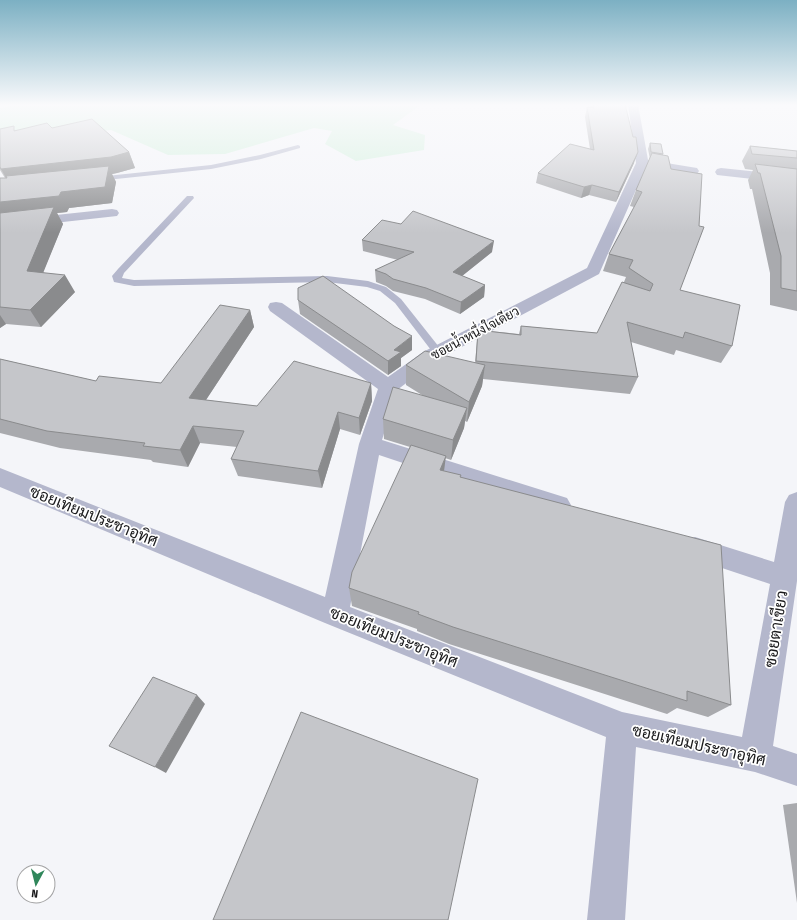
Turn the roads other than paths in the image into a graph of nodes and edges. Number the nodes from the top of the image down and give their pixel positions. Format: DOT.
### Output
graph roads {
  1 [pos="298,147"];
  2 [pos="640,147"];
  3 [pos="642,163"];
  4 [pos="693,171"];
  5 [pos="721,172"];
  6 [pos="797,180"];
  7 [pos="86,181"];
  8 [pos="190,198"];
  9 [pos="112,213"];
  10 [pos="0,225"];
  11 [pos="276,307"];
  12 [pos="438,352"];
  13 [pos="388,387"];
  14 [pos="370,444"];
  15 [pos="0,477"];
  16 [pos="797,502"];
  17 [pos="581,512"];
  18 [pos="672,541"];
  19 [pos="785,577"];
  20 [pos="335,614"];
  21 [pos="622,728"];
  22 [pos="756,756"];
  23 [pos="797,770"];
  24 [pos="606,920"];
  1 -- 7 [label="lane"];
  2 -- 3 [label="street"];
  3 -- 4 [label="street"];
  3 -- 12 [label="street, ซอยน้ำหนึ่งใจเดียว"];
  5 -- 6 [label="street"];
  8 -- 12 [label="lane"];
  9 -- 10 [label="street"];
  11 -- 13 [label="street"];
  12 -- 13 [label="street, ซอยน้ำหนึ่งใจเดียว"];
  13 -- 14 [label="street"];
  14 -- 17 [label="street"];
  14 -- 20 [label="street"];
  15 -- 20 [label="street, ซอยเทียมประชาอุทิศ"];
  16 -- 19 [label="street, ซอยตาเขียว"];
  18 -- 19 [label="street"];
  19 -- 22 [label="street, ซอยตาเขียว"];
  20 -- 21 [label="street, ซอยเทียมประชาอุทิศ"];
  21 -- 22 [label="street, ซอยเทียมประชาอุทิศ"];
  21 -- 24 [label="street"];
  22 -- 23 [label="street, ซอยเทียมประชาอุทิศ"];
}
